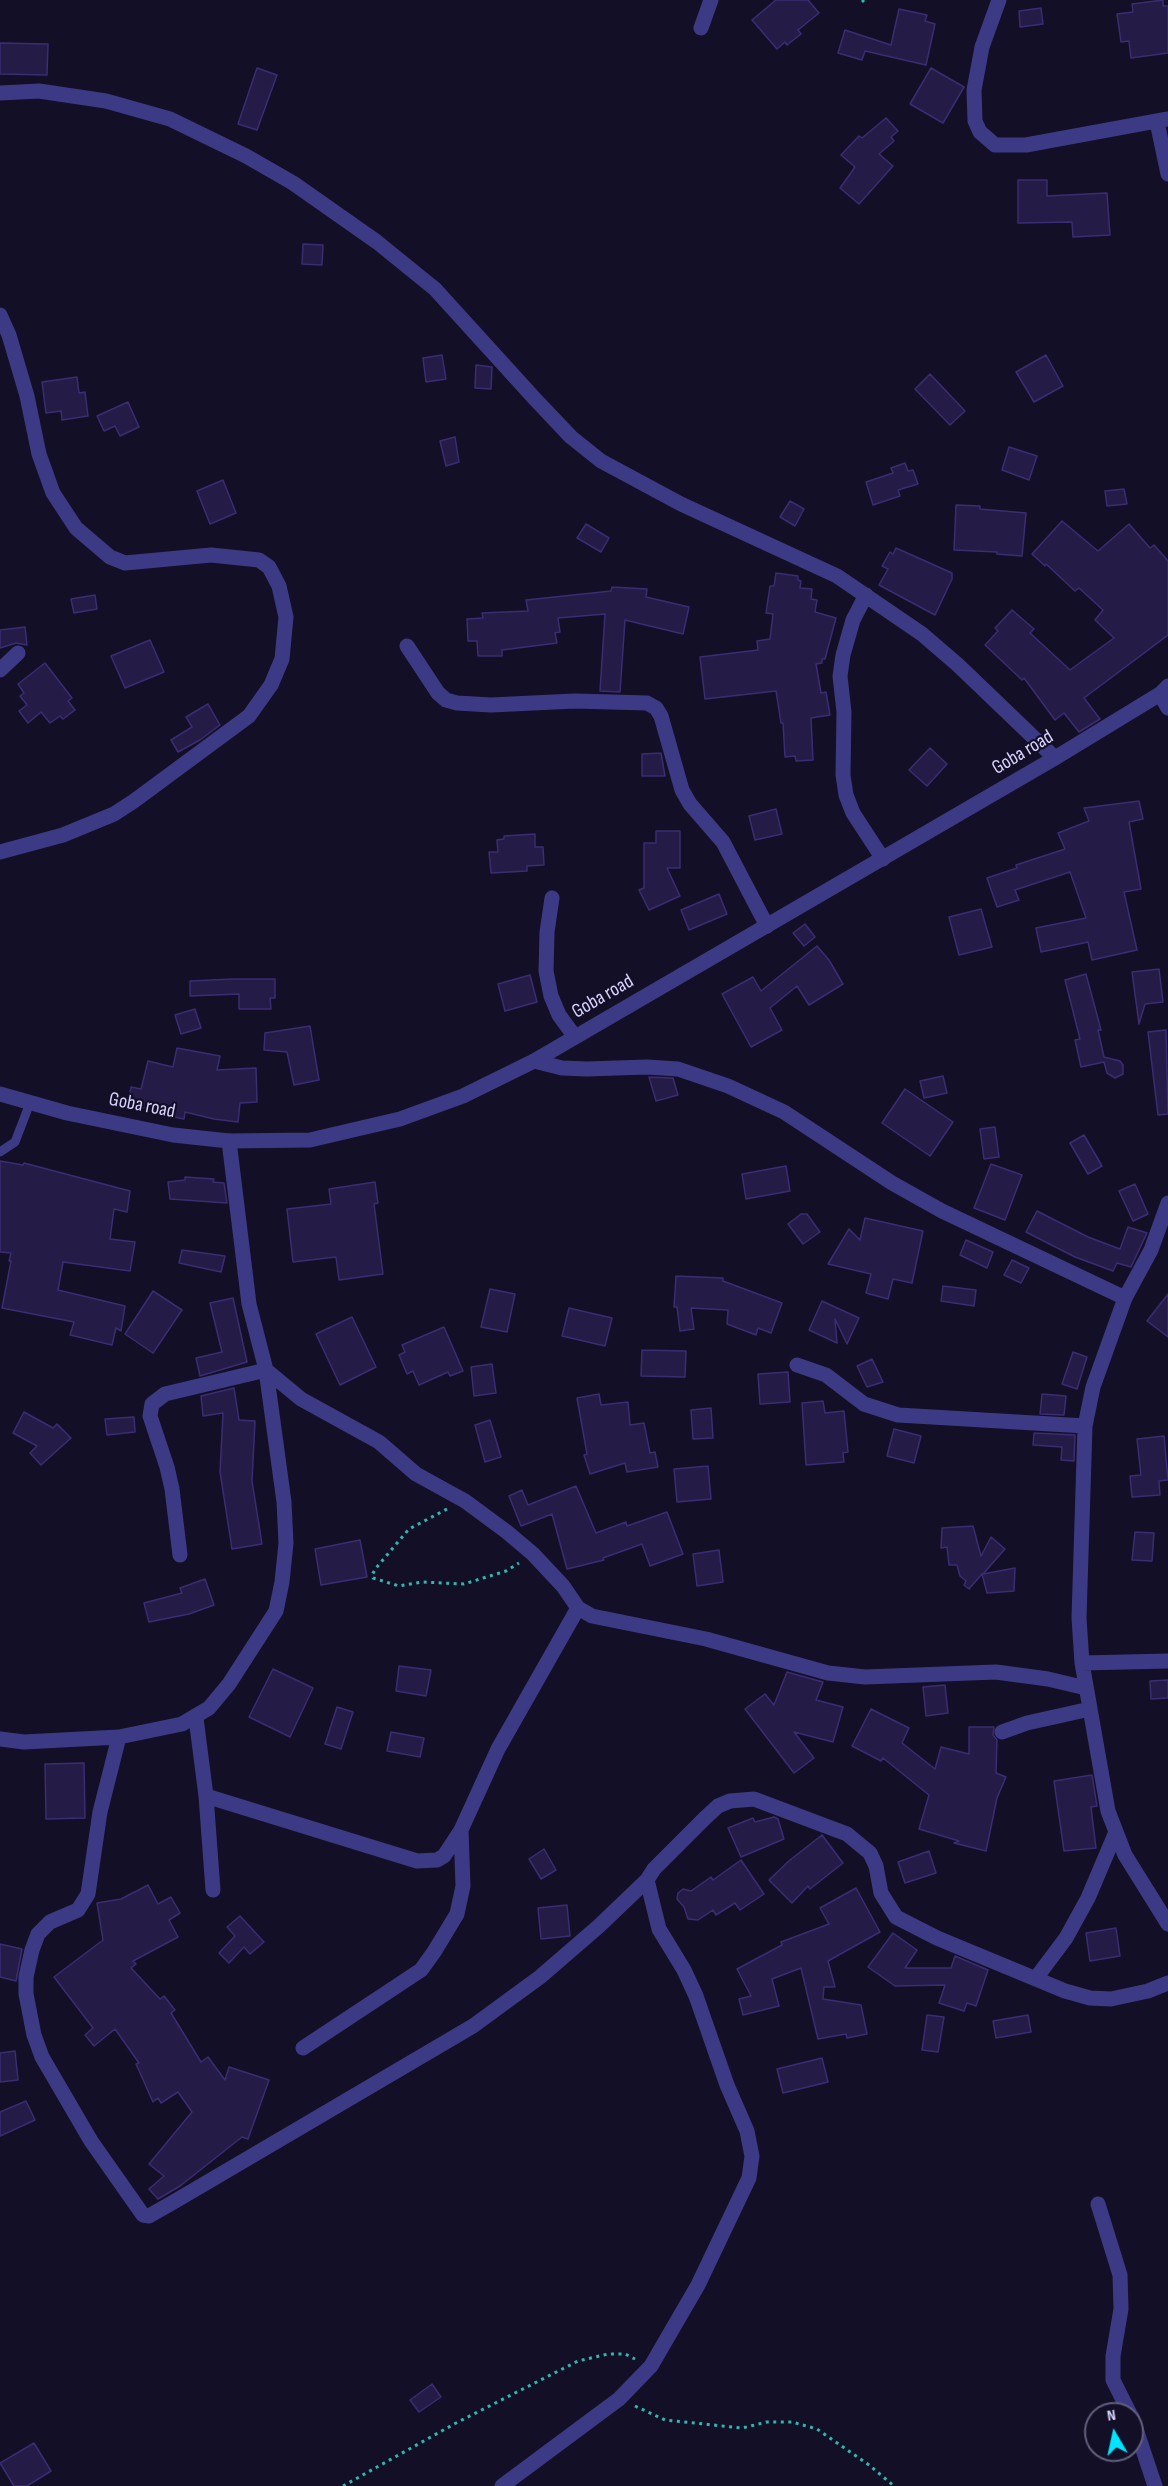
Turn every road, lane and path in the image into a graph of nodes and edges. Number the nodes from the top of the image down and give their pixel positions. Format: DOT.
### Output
graph roads {
  1 [pos="711,0"];
  2 [pos="999,0"];
  3 [pos="701,28"];
  4 [pos="0,93"];
  5 [pos="1163,121"];
  6 [pos="1168,174"];
  7 [pos="0,315"];
  8 [pos="866,595"];
  9 [pos="406,646"];
  10 [pos="18,653"];
  11 [pos="0,670"];
  12 [pos="1164,690"];
  13 [pos="1168,708"];
  14 [pos="1055,759"];
  15 [pos="0,852"];
  16 [pos="883,859"];
  17 [pos="552,898"];
  18 [pos="767,926"];
  19 [pos="575,1037"];
  20 [pos="534,1060"];
  21 [pos="0,1094"];
  22 [pos="30,1102"];
  23 [pos="229,1141"];
  24 [pos="0,1152"];
  25 [pos="1168,1203"];
  26 [pos="1125,1298"];
  27 [pos="798,1365"];
  28 [pos="266,1370"];
  29 [pos="1085,1426"];
  30 [pos="465,1502"];
  31 [pos="532,1554"];
  32 [pos="180,1555"];
  33 [pos="578,1608"];
  34 [pos="1168,1661"];
  35 [pos="1082,1663"];
  36 [pos="1086,1688"];
  37 [pos="1090,1709"];
  38 [pos="196,1718"];
  39 [pos="1002,1732"];
  40 [pos="119,1737"];
  41 [pos="0,1739"];
  42 [pos="206,1796"];
  43 [pos="460,1830"];
  44 [pos="1116,1832"];
  45 [pos="647,1880"];
  46 [pos="213,1890"];
  47 [pos="1168,1924"];
  48 [pos="1036,1978"];
  49 [pos="1168,1983"];
  50 [pos="303,2048"];
  51 [pos="1098,2204"];
  52 [pos="651,2367"];
  53 [pos="619,2399"];
  54 [pos="1124,2402"];
  55 [pos="1144,2454"];
  56 [pos="342,2486"];
  57 [pos="502,2486"];
  58 [pos="894,2486"];
  59 [pos="1155,2486"];
  1 -- 3 [label="street"];
  2 -- 5 [label="street"];
  4 -- 8 [label="street"];
  5 -- 6 [label="street"];
  7 -- 15 [label="street"];
  8 -- 14 [label="street"];
  8 -- 16 [label="street"];
  9 -- 18 [label="street"];
  10 -- 11 [label="street"];
  12 -- 13 [label="street"];
  12 -- 14 [label="street, Goba road"];
  14 -- 16 [label="street, Goba road"];
  16 -- 18 [label="street, Goba road"];
  17 -- 19 [label="street"];
  18 -- 19 [label="street, Goba road"];
  19 -- 20 [label="street, Goba road"];
  20 -- 23 [label="street, Goba road"];
  20 -- 26 [label="street"];
  21 -- 22 [label="street, Goba road"];
  22 -- 23 [label="street, Goba road"];
  22 -- 24 [label="lane"];
  23 -- 28 [label="street"];
  25 -- 26 [label="street"];
  26 -- 29 [label="street"];
  27 -- 29 [label="street"];
  28 -- 30 [label="street"];
  28 -- 32 [label="street"];
  28 -- 38 [label="street"];
  29 -- 35 [label="street"];
  30 -- 31 [label="street"];
  30 -- 31 [label="path"];
  31 -- 33 [label="street"];
  33 -- 36 [label="street"];
  33 -- 43 [label="street"];
  34 -- 35 [label="street"];
  35 -- 36 [label="street"];
  36 -- 37 [label="street"];
  37 -- 39 [label="street"];
  37 -- 44 [label="street"];
  38 -- 40 [label="street"];
  38 -- 42 [label="street"];
  40 -- 41 [label="street"];
  40 -- 45 [label="street"];
  42 -- 43 [label="street"];
  42 -- 46 [label="street"];
  43 -- 50 [label="street"];
  44 -- 47 [label="street"];
  44 -- 48 [label="street"];
  45 -- 48 [label="street"];
  45 -- 52 [label="street"];
  48 -- 49 [label="street"];
  51 -- 54 [label="street"];
  52 -- 53 [label="street"];
  52 -- 56 [label="path"];
  53 -- 57 [label="street"];
  53 -- 58 [label="path"];
  55 -- 59 [label="street"];
}
